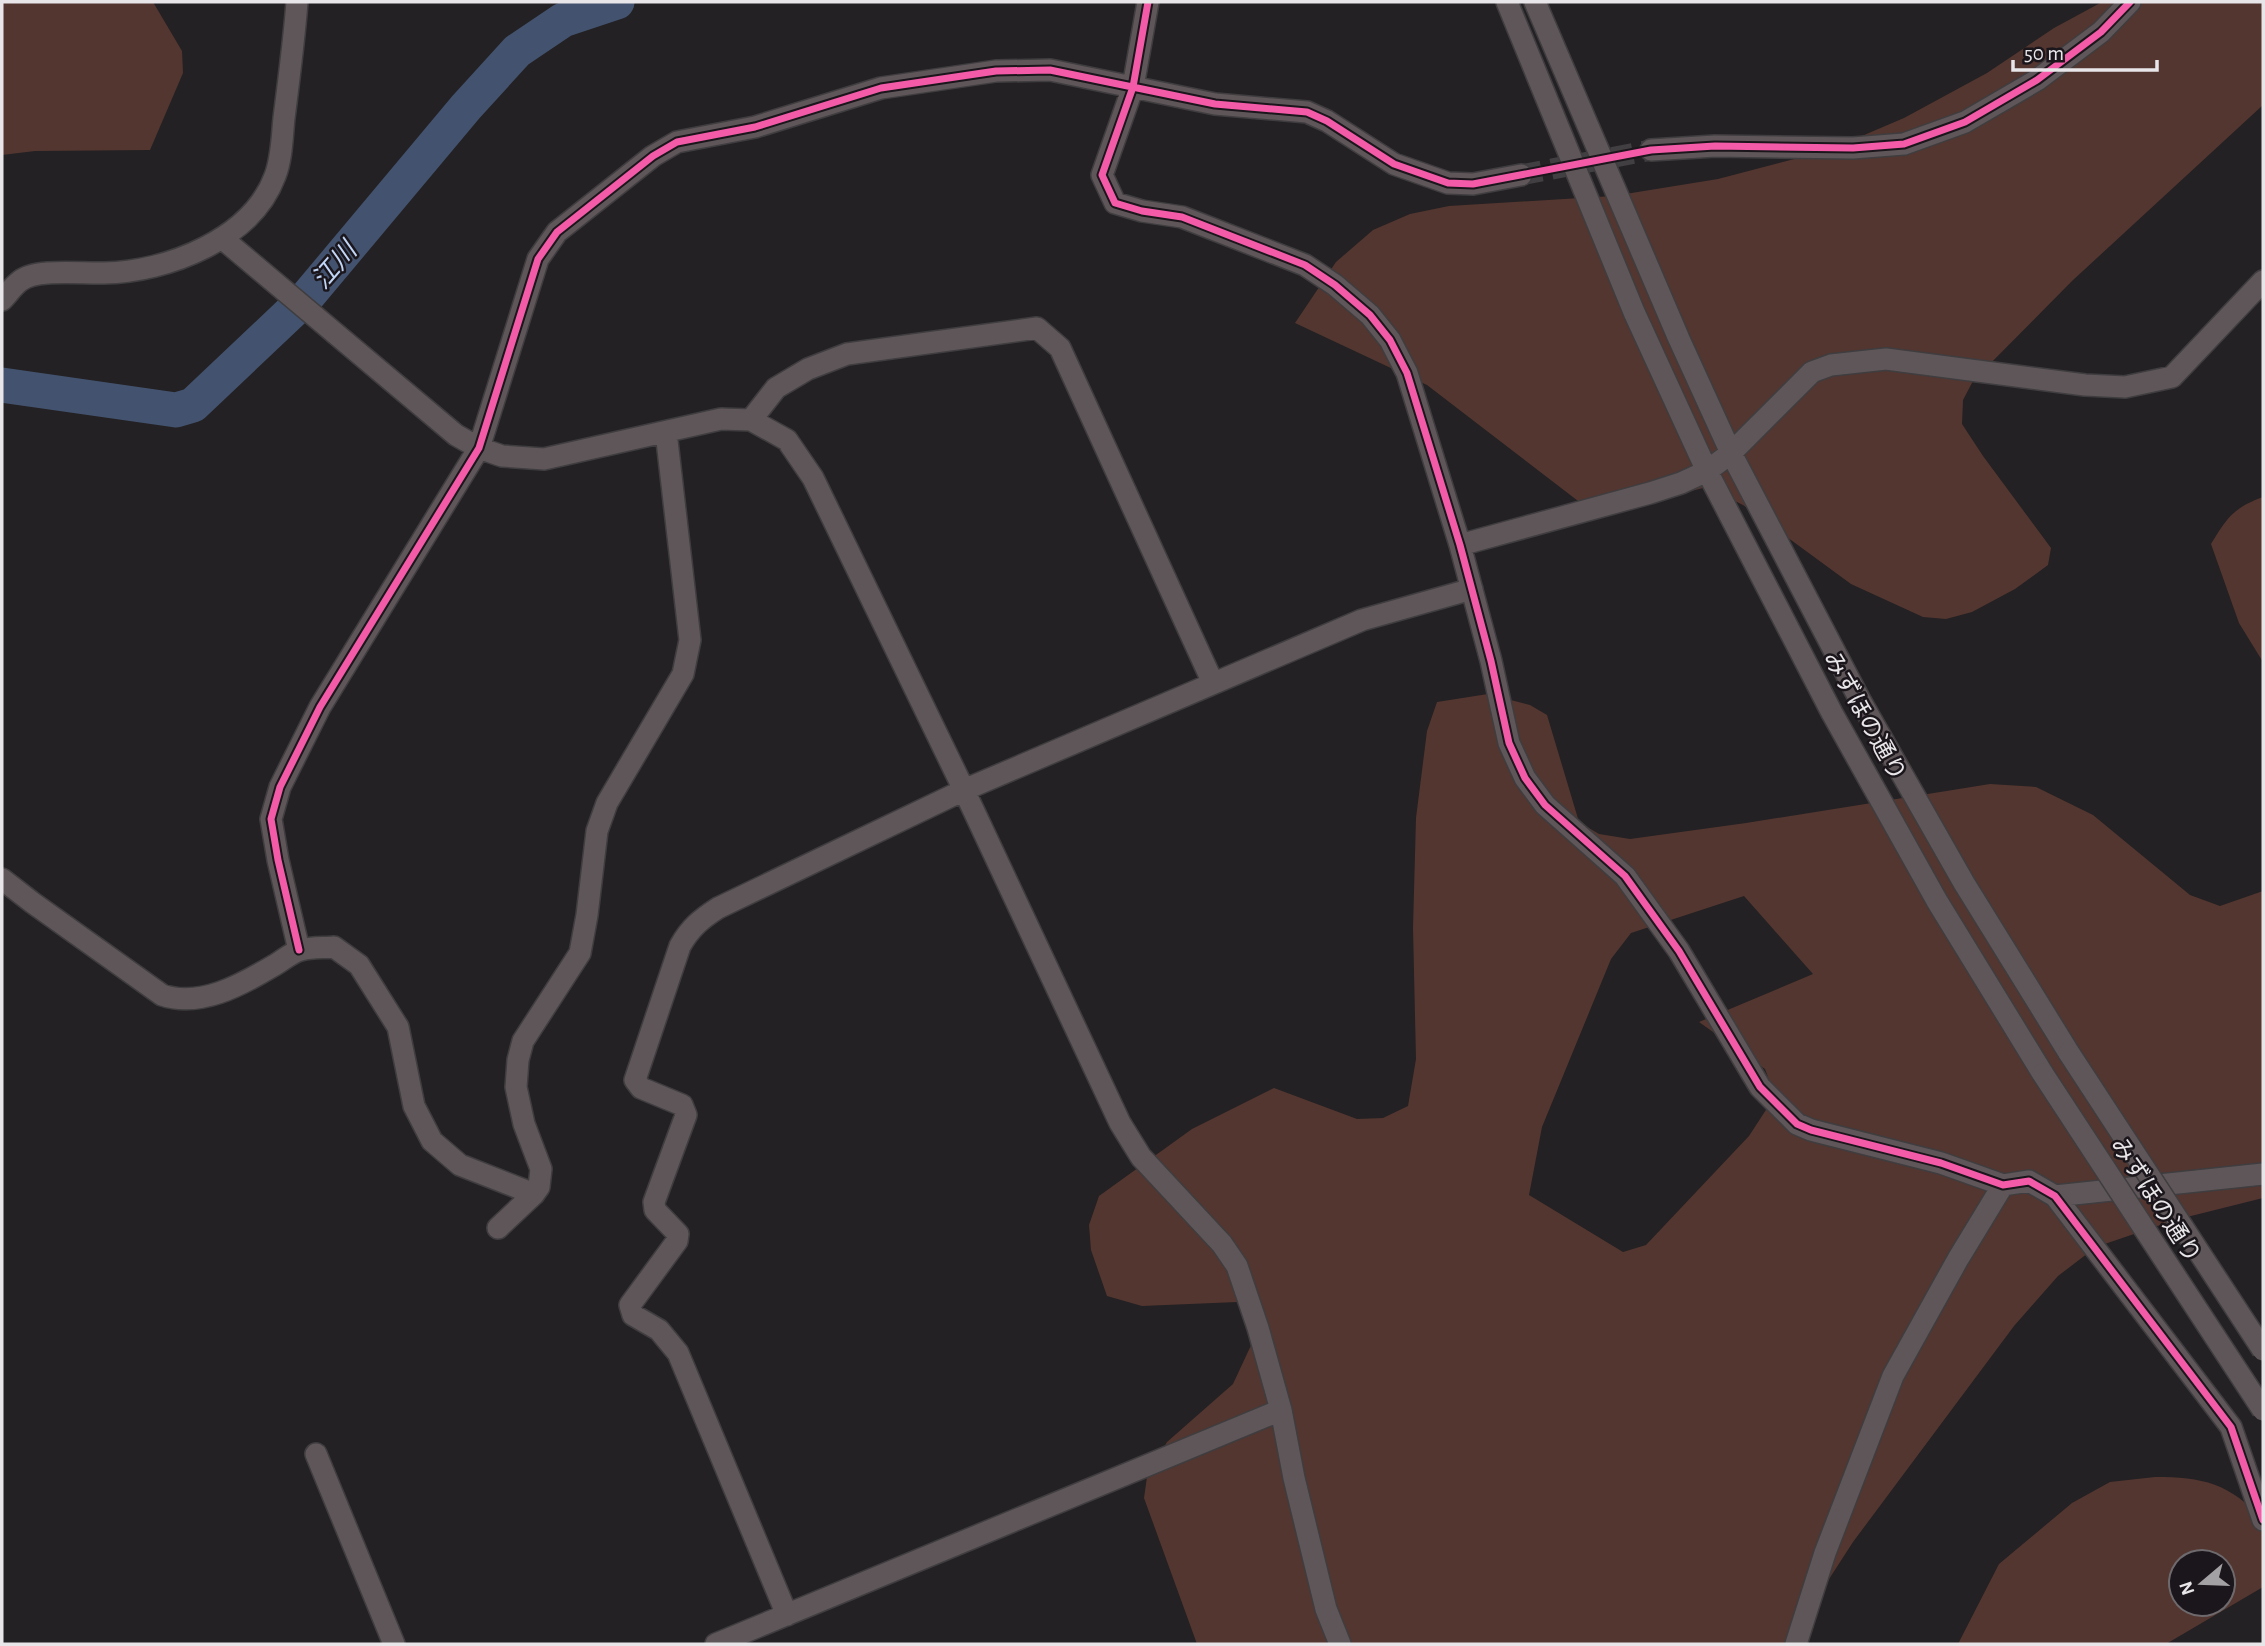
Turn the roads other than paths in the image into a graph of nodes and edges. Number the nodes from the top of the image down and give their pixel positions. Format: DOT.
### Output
graph roads {
  1 [pos="297,2"];
  2 [pos="1148,2"];
  3 [pos="1507,2"];
  4 [pos="1535,2"];
  5 [pos="2130,2"];
  6 [pos="1133,87"];
  7 [pos="1651,150"];
  8 [pos="1521,175"];
  9 [pos="223,239"];
  10 [pos="2261,289"];
  11 [pos="2,300"];
  12 [pos="751,420"];
  13 [pos="666,432"];
  14 [pos="479,448"];
  15 [pos="1731,453"];
  16 [pos="1707,471"];
  17 [pos="1460,545"];
  18 [pos="1472,589"];
  19 [pos="1213,683"];
  20 [pos="964,790"];
  21 [pos="2,879"];
  22 [pos="299,950"];
  23 [pos="2263,1174"];
  24 [pos="2003,1185"];
  25 [pos="534,1194"];
  26 [pos="2055,1196"];
  27 [pos="498,1228"];
  28 [pos="2263,1350"];
  29 [pos="1281,1410"];
  30 [pos="2263,1410"];
  31 [pos="316,1454"];
  32 [pos="2263,1520"];
  33 [pos="787,1615"];
  34 [pos="394,1644"];
  35 [pos="716,1644"];
  36 [pos="1340,1644"];
  37 [pos="1796,1644"];
  1 -- 9 [label="street"];
  2 -- 6 [label="street"];
  3 -- 16 [label="street, みずほの通り"];
  4 -- 15 [label="street, みずほの通り"];
  5 -- 7 [label="street"];
  6 -- 8 [label="street"];
  6 -- 14 [label="street"];
  6 -- 17 [label="street"];
  9 -- 11 [label="street"];
  9 -- 14 [label="street"];
  10 -- 15 [label="street"];
  12 -- 13 [label="street"];
  12 -- 19 [label="street"];
  12 -- 20 [label="street"];
  13 -- 14 [label="street"];
  13 -- 25 [label="street"];
  14 -- 22 [label="street"];
  15 -- 16 [label="street"];
  15 -- 28 [label="street, みずほの通り, bridge"];
  16 -- 17 [label="street"];
  16 -- 30 [label="street, みずほの通り, bridge"];
  17 -- 18 [label="street"];
  18 -- 19 [label="street"];
  18 -- 24 [label="street"];
  19 -- 20 [label="street"];
  20 -- 29 [label="street"];
  20 -- 33 [label="street"];
  21 -- 22 [label="street"];
  22 -- 25 [label="street"];
  23 -- 26 [label="street"];
  24 -- 26 [label="street"];
  24 -- 37 [label="street"];
  25 -- 27 [label="street"];
  26 -- 32 [label="street"];
  29 -- 33 [label="street"];
  29 -- 36 [label="street"];
  31 -- 34 [label="street"];
  33 -- 35 [label="street"];
}
